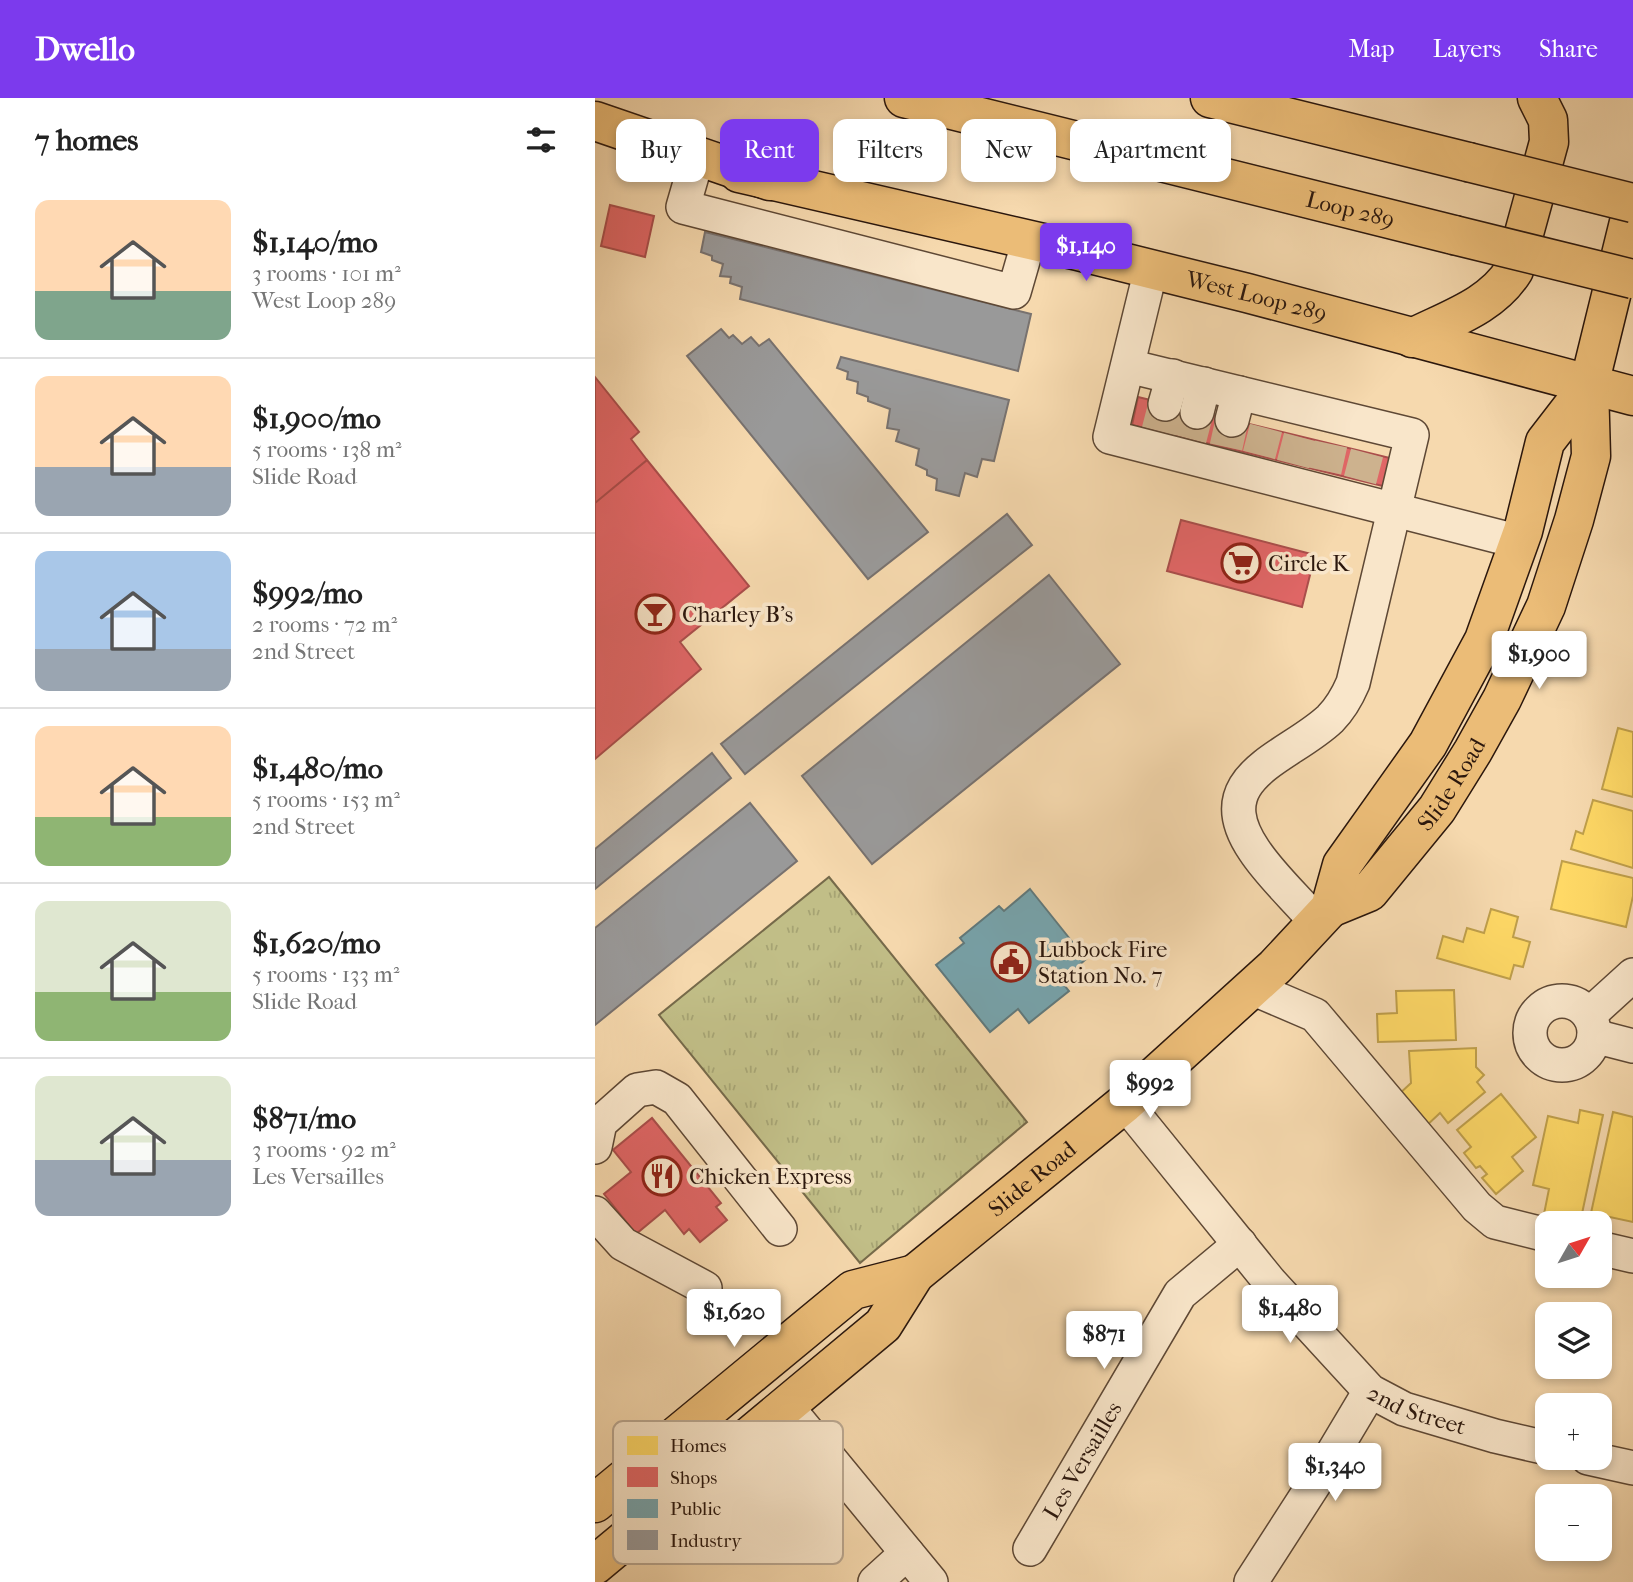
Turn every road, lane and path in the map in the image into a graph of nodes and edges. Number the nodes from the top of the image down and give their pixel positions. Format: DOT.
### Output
graph roads {
  1 [pos="904,98"];
  2 [pos="1210,98"];
  3 [pos="1537,98"];
  4 [pos="595,121"];
  5 [pos="595,136"];
  6 [pos="616,141"];
  7 [pos="720,164"];
  8 [pos="690,182"];
  9 [pos="774,182"];
  10 [pos="1633,204"];
  11 [pos="882,206"];
  12 [pos="1029,240"];
  13 [pos="870,255"];
  14 [pos="1151,269"];
  15 [pos="1633,279"];
  16 [pos="1412,338"];
  17 [pos="1128,366"];
  18 [pos="1589,385"];
  19 [pos="1633,396"];
  20 [pos="1178,419"];
  21 [pos="1230,432"];
  22 [pos="1263,440"];
  23 [pos="1313,452"];
  24 [pos="1364,465"];
  25 [pos="1393,510"];
  26 [pos="1520,542"];
  27 [pos="1324,915"];
  28 [pos="1633,975"];
  29 [pos="1252,988"];
  30 [pos="1633,1046"];
  31 [pos="1125,1103"];
  32 [pos="595,1147"];
  33 [pos="595,1213"];
  34 [pos="780,1229"];
  35 [pos="1535,1232"];
  36 [pos="1240,1244"];
  37 [pos="1612,1251"];
  38 [pos="1633,1256"];
  39 [pos="915,1274"];
  40 [pos="705,1289"];
  41 [pos="1370,1391"];
  42 [pos="787,1407"];
  43 [pos="694,1421"];
  44 [pos="770,1421"];
  45 [pos="799,1421"];
  46 [pos="1535,1445"];
  47 [pos="1612,1463"];
  48 [pos="1633,1468"];
  49 [pos="843,1475"];
  50 [pos="613,1488"];
  51 [pos="595,1503"];
  52 [pos="1030,1549"];
  53 [pos="613,1550"];
  54 [pos="907,1553"];
  55 [pos="595,1565"];
  56 [pos="875,1582"];
  57 [pos="931,1582"];
  58 [pos="1251,1582"];
  1 -- 15 [label="main road, Loop 289, bridge"];
  2 -- 10 [label="main road, bridge"];
  3 -- 16 [label="main road"];
  4 -- 7 [label="main road"];
  5 -- 6 [label="main road, West Loop 289"];
  8 -- 13 [label="street"];
  9 -- 11 [label="main road, West Loop 289"];
  10 -- 18 [label="main road, Slide Road"];
  11 -- 12 [label="main road, West Loop 289"];
  11 -- 13 [label="street"];
  12 -- 13 [label="street"];
  12 -- 14 [label="main road, West Loop 289"];
  14 -- 16 [label="main road, West Loop 289"];
  14 -- 17 [label="street"];
  16 -- 18 [label="main road, West Loop 289"];
  17 -- 20 [label="street"];
  17 -- 20 [label="street"];
  18 -- 19 [label="main road, West Loop 289"];
  18 -- 26 [label="main road, Slide Road"];
  18 -- 27 [label="main road, Slide Road"];
  20 -- 21 [label="street"];
  20 -- 21 [label="street"];
  21 -- 22 [label="street"];
  21 -- 22 [label="street"];
  22 -- 23 [label="street"];
  22 -- 23 [label="street"];
  23 -- 24 [label="street"];
  23 -- 24 [label="street"];
  24 -- 25 [label="street"];
  24 -- 25 [label="street"];
  25 -- 26 [label="street"];
  25 -- 27 [label="street"];
  26 -- 27 [label="main road, Slide Road"];
  27 -- 29 [label="main road, Slide Road"];
  28 -- 30 [label="street"];
  29 -- 31 [label="main road, Slide Road"];
  29 -- 35 [label="street"];
  31 -- 36 [label="street, 2nd Street"];
  31 -- 39 [label="main road, Slide Road"];
  32 -- 34 [label="street"];
  33 -- 40 [label="street"];
  36 -- 41 [label="street, 2nd Street"];
  36 -- 52 [label="street, Les Versailles"];
  37 -- 38 [label="street"];
  39 -- 42 [label="main road, Slide Road"];
  39 -- 43 [label="main road, Slide Road"];
  41 -- 46 [label="street, 2nd Street"];
  41 -- 58 [label="street"];
  42 -- 44 [label="main road, Slide Road"];
  42 -- 45 [label="street"];
  47 -- 48 [label="street"];
  49 -- 54 [label="street"];
  50 -- 51 [label="main road, Slide Road"];
  53 -- 55 [label="main road, Slide Road"];
  54 -- 56 [label="street"];
  54 -- 57 [label="street"];
}
